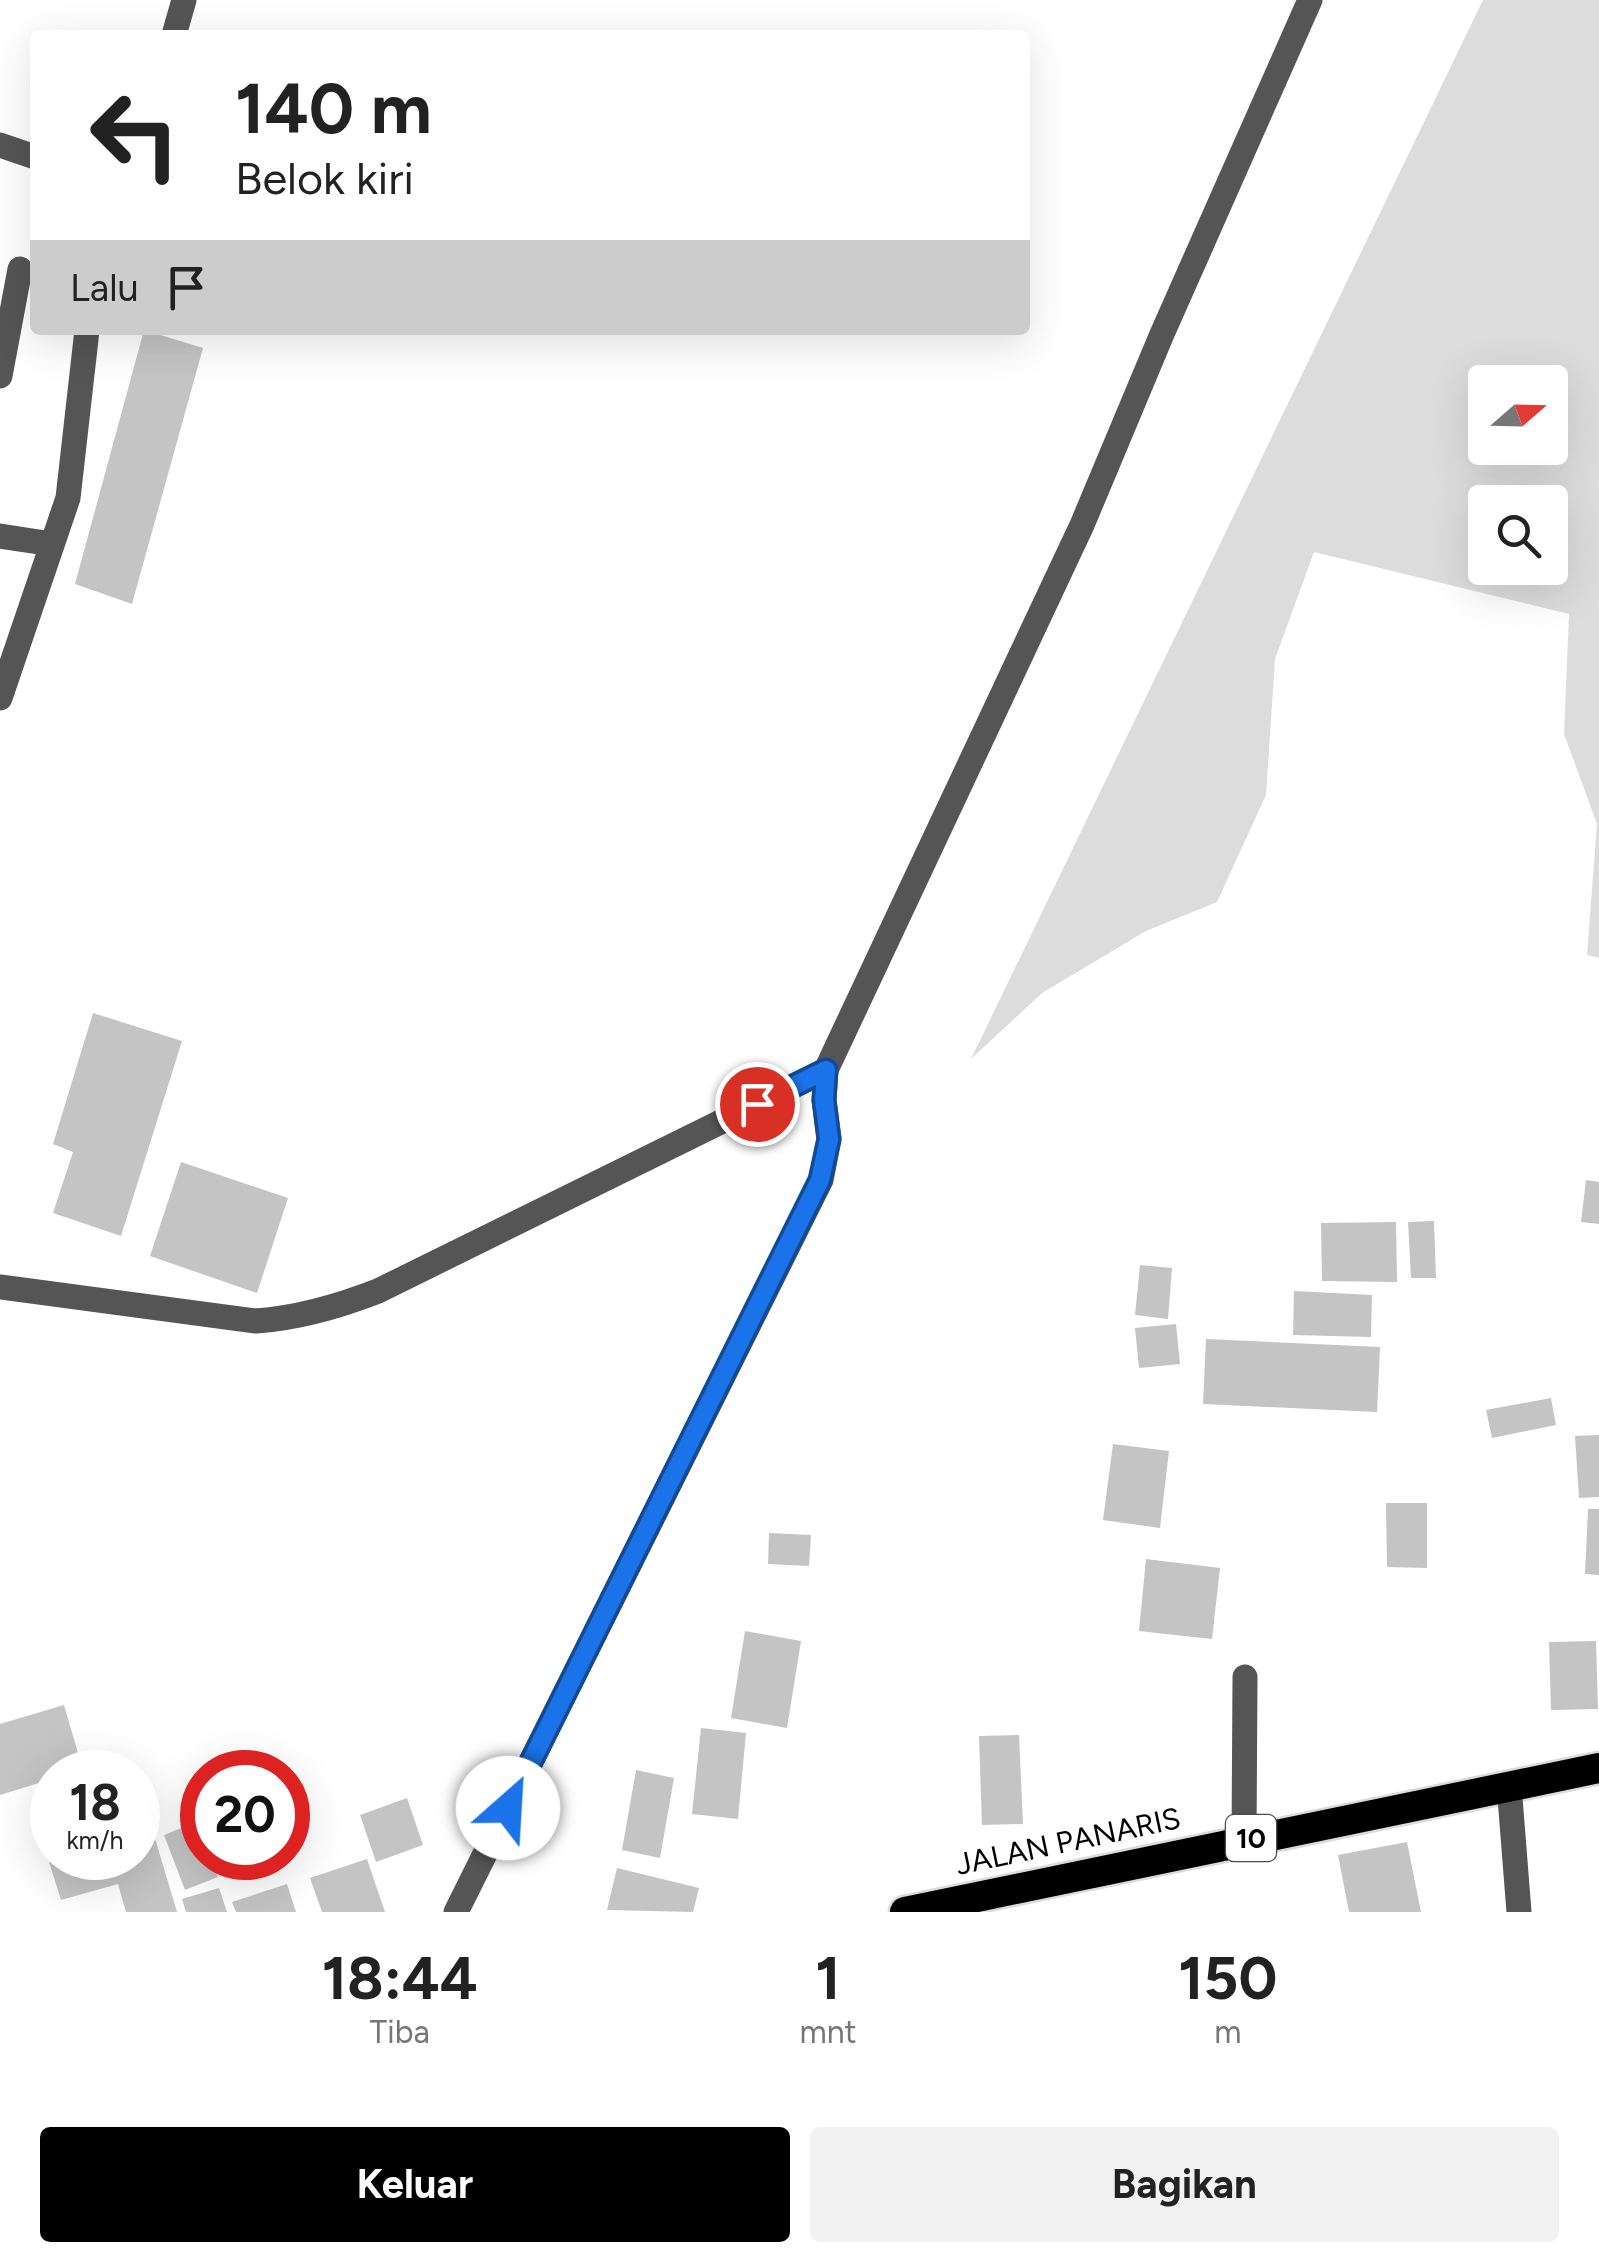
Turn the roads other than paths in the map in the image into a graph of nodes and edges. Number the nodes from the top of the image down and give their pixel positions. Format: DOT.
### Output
graph roads {
  1 [pos="184,0"];
  2 [pos="1310,0"];
  3 [pos="175,30"];
  4 [pos="0,145"];
  5 [pos="30,155"];
  6 [pos="18,269"];
  7 [pos="86,335"];
  8 [pos="0,376"];
  9 [pos="0,536"];
  10 [pos="52,544"];
  11 [pos="0,698"];
  12 [pos="826,1070"];
  13 [pos="0,1287"];
  14 [pos="1245,1677"];
  15 [pos="1599,1768"];
  16 [pos="1510,1785"];
  17 [pos="1244,1839"];
  18 [pos="456,1912"];
  19 [pos="905,1912"];
  20 [pos="1518,1912"];
  1 -- 3 [label="street"];
  2 -- 12 [label="street"];
  4 -- 5 [label="street"];
  6 -- 8 [label="street"];
  7 -- 10 [label="street"];
  9 -- 10 [label="street"];
  10 -- 11 [label="street"];
  12 -- 13 [label="street"];
  12 -- 18 [label="street"];
  14 -- 17 [label="street"];
  15 -- 16 [label="highway, JALAN PANARIS / 10"];
  16 -- 17 [label="highway, JALAN PANARIS / 10"];
  16 -- 20 [label="street"];
  17 -- 19 [label="highway, JALAN PANARIS / 10"];
}
